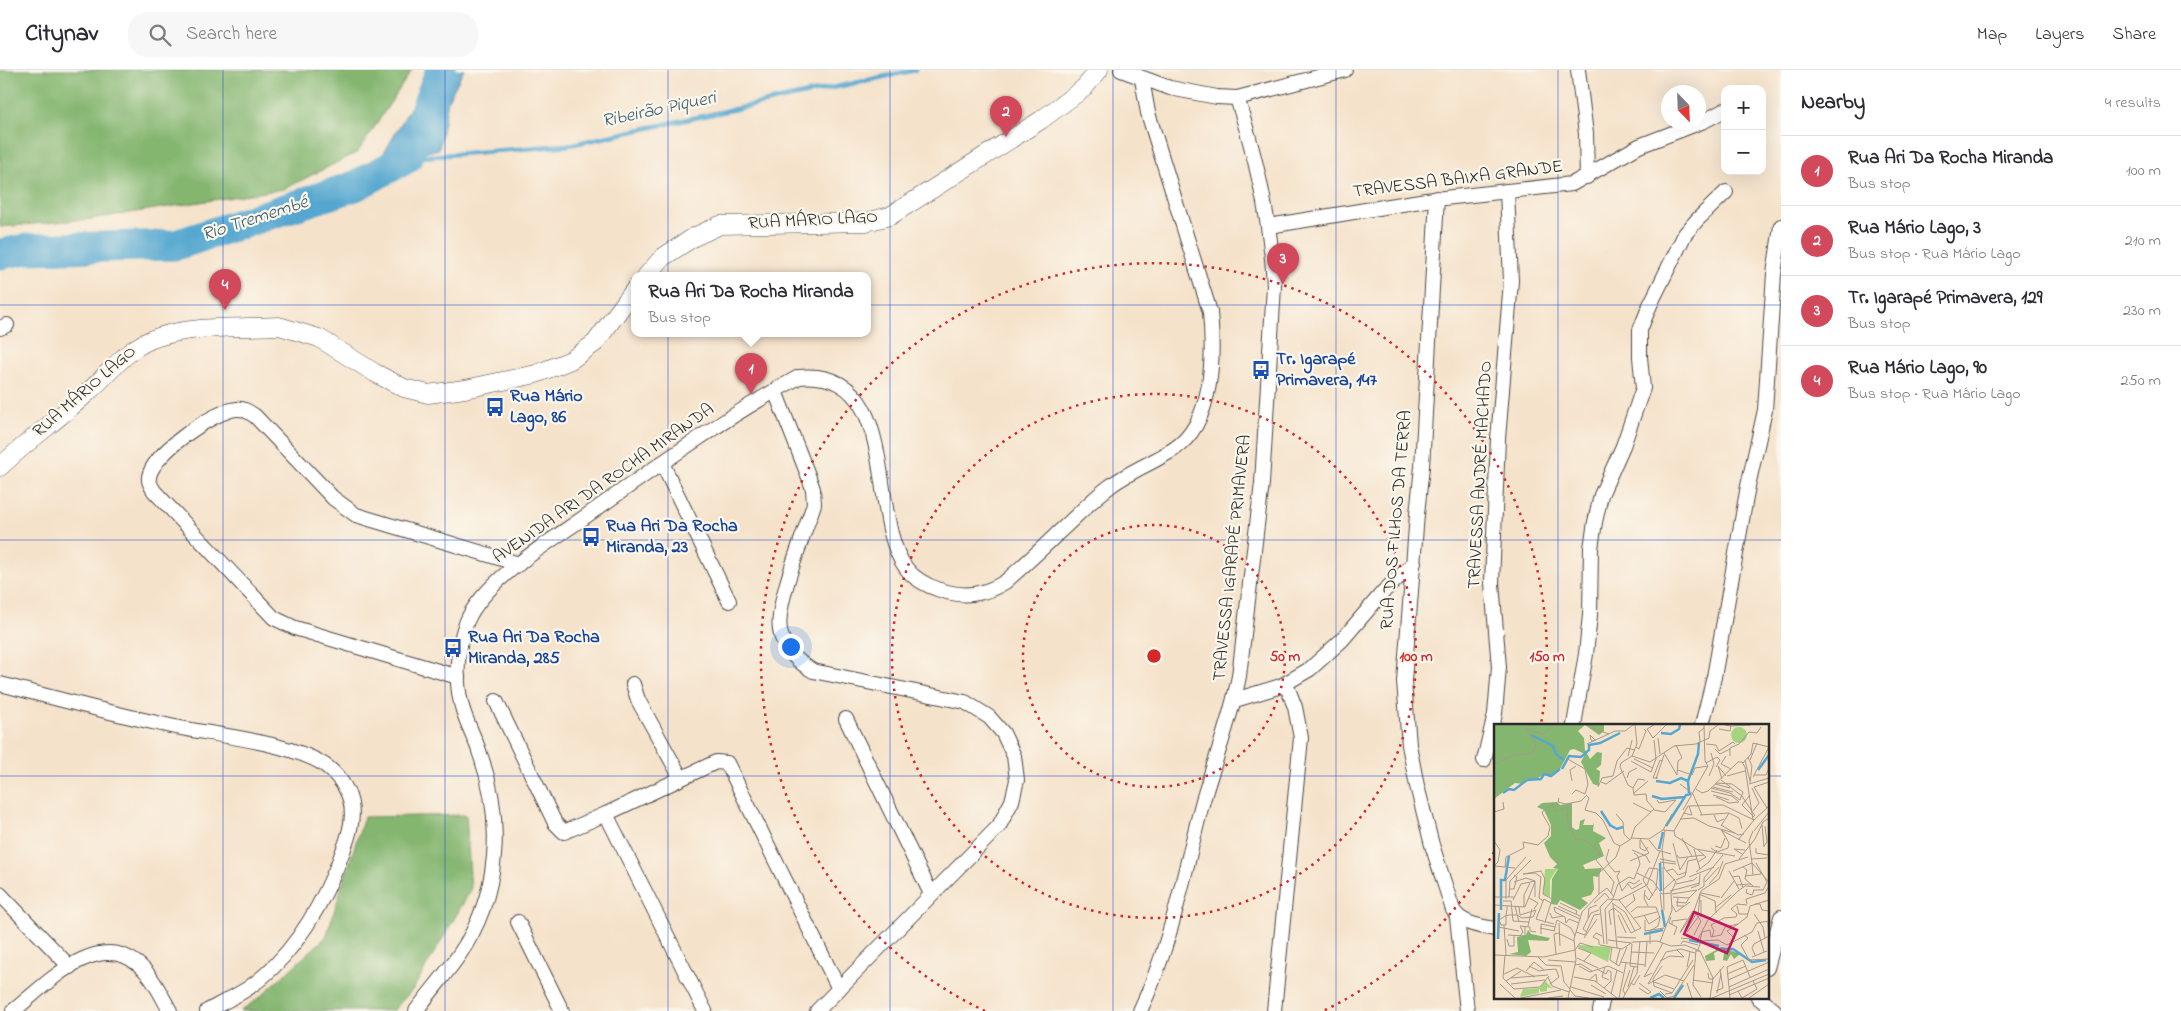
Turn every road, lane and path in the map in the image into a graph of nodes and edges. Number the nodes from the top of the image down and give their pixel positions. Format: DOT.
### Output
graph roads {
  1 [pos="1100,70"];
  2 [pos="1122,70"];
  3 [pos="1345,70"];
  4 [pos="1578,70"];
  5 [pos="1142,79"];
  6 [pos="1237,98"];
  7 [pos="1721,112"];
  8 [pos="1587,177"];
  9 [pos="1508,191"];
  10 [pos="1726,192"];
  11 [pos="1437,198"];
  12 [pos="1269,226"];
  13 [pos="1781,226"];
  14 [pos="650,272"];
  15 [pos="631,295"];
  16 [pos="775,391"];
  17 [pos="662,463"];
  18 [pos="0,467"];
  19 [pos="1414,562"];
  20 [pos="519,564"];
  21 [pos="730,601"];
  22 [pos="458,677"];
  23 [pos="0,684"];
  24 [pos="633,684"];
  25 [pos="1286,684"];
  26 [pos="1235,700"];
  27 [pos="496,701"];
  28 [pos="846,719"];
  29 [pos="1574,724"];
  30 [pos="1702,724"];
  31 [pos="1484,760"];
  32 [pos="680,778"];
  33 [pos="606,814"];
  34 [pos="0,894"];
  35 [pos="931,894"];
  36 [pos="1457,917"];
  37 [pos="1781,917"];
  38 [pos="518,922"];
  39 [pos="1494,930"];
  40 [pos="1768,964"];
  41 [pos="70,967"];
  42 [pos="839,989"];
  43 [pos="1603,998"];
  44 [pos="1759,998"];
  45 [pos="13,1011"];
  46 [pos="170,1011"];
  47 [pos="207,1011"];
  48 [pos="416,1011"];
  49 [pos="562,1011"];
  50 [pos="705,1011"];
  51 [pos="817,1011"];
  52 [pos="1140,1011"];
  53 [pos="1274,1011"];
  54 [pos="1467,1011"];
  55 [pos="1600,1011"];
  56 [pos="1775,1011"];
  1 -- 14 [label="street, RUA MÁRIO LAGO"];
  2 -- 5 [label="street"];
  3 -- 6 [label="street"];
  4 -- 8 [label="street"];
  5 -- 6 [label="street"];
  5 -- 16 [label="street, AVENIDA ARI DA ROCHA MIRANDA"];
  6 -- 12 [label="street, TRAVESSA IGARAPÉ PRIMAVERA"];
  7 -- 8 [label="street, TRAVESSA BAIXA GRANDE"];
  8 -- 9 [label="street, TRAVESSA BAIXA GRANDE"];
  9 -- 11 [label="street, TRAVESSA BAIXA GRANDE"];
  9 -- 31 [label="street, TRAVESSA ANDRÉ MACHADO"];
  10 -- 29 [label="street"];
  11 -- 12 [label="street, TRAVESSA BAIXA GRANDE"];
  11 -- 19 [label="street, RUA DOS FILHOS DA TERRA"];
  12 -- 26 [label="street, TRAVESSA IGARAPÉ PRIMAVERA"];
  13 -- 30 [label="street"];
  15 -- 18 [label="street, RUA MÁRIO LAGO"];
  16 -- 17 [label="street, AVENIDA ARI DA ROCHA MIRANDA"];
  16 -- 35 [label="street"];
  17 -- 20 [label="street, AVENIDA ARI DA ROCHA MIRANDA"];
  17 -- 21 [label="street"];
  19 -- 25 [label="street"];
  19 -- 36 [label="street, RUA DOS FILHOS DA TERRA"];
  20 -- 22 [label="street, AVENIDA ARI DA ROCHA MIRANDA"];
  20 -- 22 [label="street"];
  22 -- 48 [label="street, AVENIDA ARI DA ROCHA MIRANDA"];
  23 -- 47 [label="street"];
  24 -- 32 [label="street"];
  25 -- 26 [label="street"];
  25 -- 53 [label="street"];
  26 -- 52 [label="street, TRAVESSA IGARAPÉ PRIMAVERA"];
  27 -- 33 [label="street"];
  28 -- 35 [label="street"];
  32 -- 33 [label="street"];
  32 -- 42 [label="street"];
  33 -- 50 [label="street"];
  34 -- 41 [label="street"];
  35 -- 42 [label="street"];
  36 -- 39 [label="street"];
  36 -- 54 [label="street, RUA DOS FILHOS DA TERRA"];
  37 -- 40 [label="street"];
  38 -- 49 [label="street"];
  41 -- 45 [label="street"];
  41 -- 46 [label="street"];
  42 -- 51 [label="street"];
  43 -- 55 [label="street"];
  44 -- 56 [label="street"];
}
